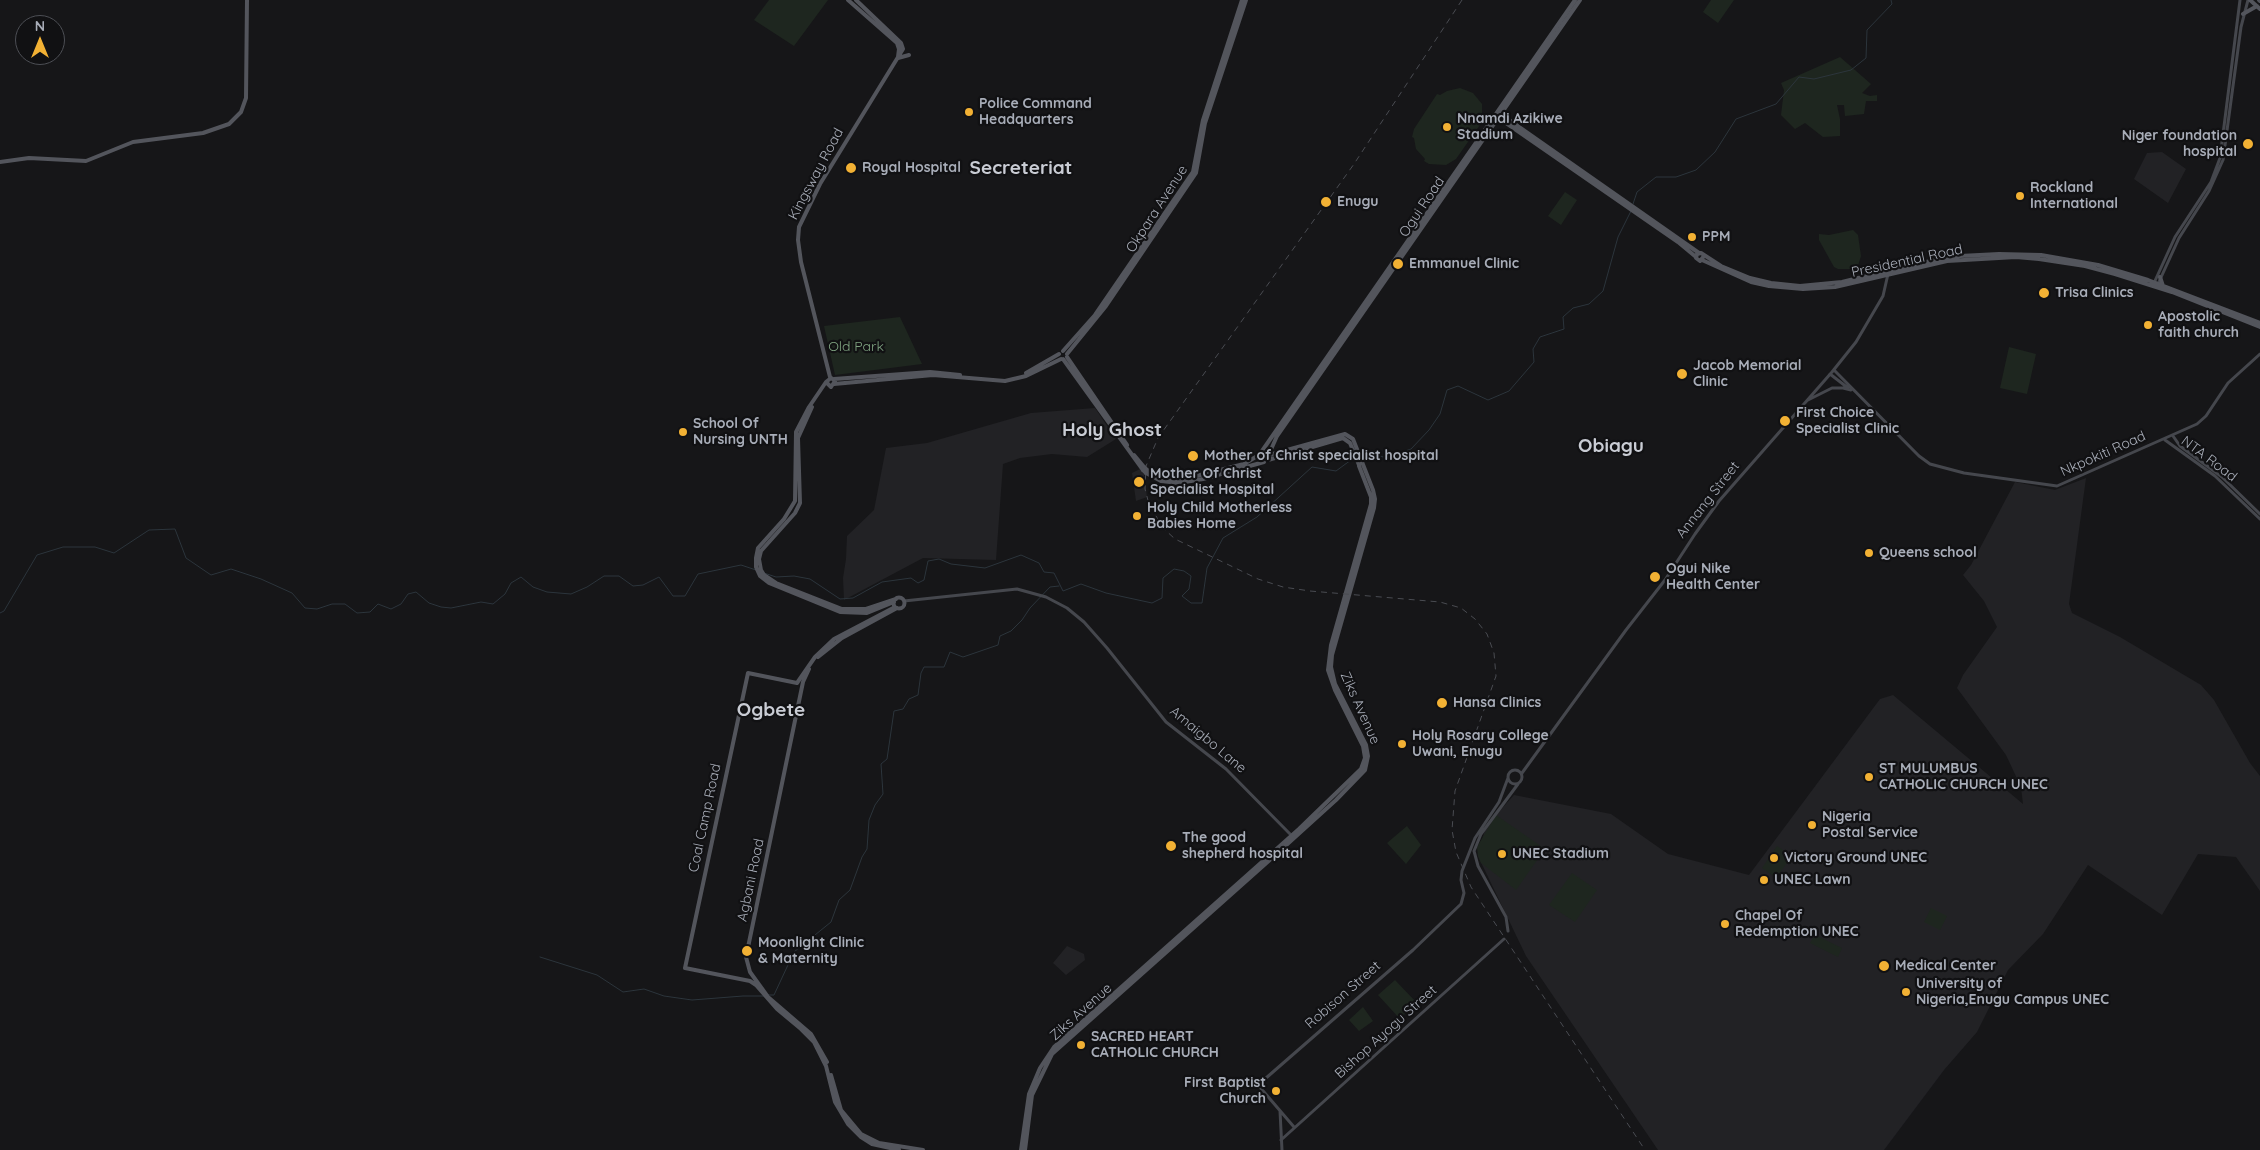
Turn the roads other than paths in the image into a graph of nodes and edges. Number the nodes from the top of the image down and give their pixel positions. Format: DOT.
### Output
graph roads {
  1 [pos="247,0"];
  2 [pos="848,0"];
  3 [pos="856,0"];
  4 [pos="1244,0"];
  5 [pos="1575,0"];
  6 [pos="1580,0"];
  7 [pos="2240,0"];
  8 [pos="2248,0"];
  9 [pos="2259,8"];
  10 [pos="2243,14"];
  11 [pos="909,55"];
  12 [pos="897,58"];
  13 [pos="1503,109"];
  14 [pos="1497,114"];
  15 [pos="1504,120"];
  16 [pos="1494,122"];
  17 [pos="0,162"];
  18 [pos="1697,255"];
  19 [pos="1703,258"];
  20 [pos="1888,272"];
  21 [pos="2158,277"];
  22 [pos="2148,280"];
  23 [pos="2155,285"];
  24 [pos="2165,287"];
  25 [pos="1093,320"];
  26 [pos="2260,323"];
  27 [pos="2260,327"];
  28 [pos="2260,354"];
  29 [pos="1063,357"];
  30 [pos="1834,370"];
  31 [pos="1830,374"];
  32 [pos="829,380"];
  33 [pos="1001,380"];
  34 [pos="1843,381"];
  35 [pos="834,384"];
  36 [pos="829,386"];
  37 [pos="1837,387"];
  38 [pos="1851,390"];
  39 [pos="1859,395"];
  40 [pos="1805,402"];
  41 [pos="2173,436"];
  42 [pos="2164,440"];
  43 [pos="1262,451"];
  44 [pos="1259,455"];
  45 [pos="1267,458"];
  46 [pos="1360,465"];
  47 [pos="1145,470"];
  48 [pos="2260,514"];
  49 [pos="2260,519"];
  50 [pos="760,571"];
  51 [pos="904,601"];
  52 [pos="895,604"];
  53 [pos="1522,773"];
  54 [pos="1508,778"];
  55 [pos="1518,784"];
  56 [pos="1292,836"];
  57 [pos="1471,852"];
  58 [pos="1508,931"];
  59 [pos="1504,939"];
  60 [pos="754,978"];
  61 [pos="750,981"];
  62 [pos="766,996"];
  63 [pos="1280,1110"];
  64 [pos="1294,1127"];
  65 [pos="1282,1140"];
  66 [pos="899,1150"];
  67 [pos="923,1150"];
  68 [pos="1021,1150"];
  69 [pos="1025,1150"];
  70 [pos="1282,1150"];
  1 -- 17 [label="main road"];
  2 -- 12 [label="main road"];
  3 -- 12 [label="main road"];
  4 -- 25 [label="main road, Okpara Avenue"];
  5 -- 14 [label="main road, Ogui Road"];
  6 -- 13 [label="main road, Ogui Road"];
  7 -- 21 [label="main road"];
  8 -- 9 [label="main road"];
  8 -- 10 [label="main road"];
  9 -- 10 [label="main road"];
  10 -- 21 [label="main road"];
  11 -- 12 [label="main road"];
  12 -- 32 [label="main road, Kingsway Road"];
  13 -- 14 [label="main road, Ogui Road"];
  13 -- 15 [label="main road"];
  14 -- 15 [label="main road, Presidential Road"];
  14 -- 16 [label="main road, Ogui Road"];
  14 -- 43 [label="main road, Ogui Road"];
  15 -- 16 [label="main road"];
  15 -- 18 [label="main road, Presidential Road"];
  16 -- 45 [label="main road, Ogui Road"];
  18 -- 19 [label="main road, Presidential Road"];
  18 -- 19 [label="main road, Presidential Road"];
  19 -- 20 [label="main road, Presidential Road"];
  20 -- 22 [label="main road, Presidential Road"];
  20 -- 23 [label="main road, Presidential Road"];
  20 -- 30 [label="main road, Annang Street"];
  21 -- 22 [label="main road"];
  21 -- 23 [label="main road"];
  21 -- 24 [label="main road"];
  22 -- 23 [label="main road, Presidential Road"];
  23 -- 24 [label="main road, Presidential Road"];
  23 -- 27 [label="main road, Presidential Road"];
  24 -- 26 [label="main road, Presidential Road"];
  25 -- 29 [label="main road, Okpara Avenue"];
  25 -- 29 [label="main road, Okpara Avenue"];
  28 -- 41 [label="main road, Nkpokiti Road"];
  29 -- 33 [label="main road, Okpara Avenue"];
  29 -- 47 [label="main road"];
  30 -- 31 [label="main road, Annang Street"];
  30 -- 34 [label="main road"];
  31 -- 34 [label="main road"];
  31 -- 40 [label="main road, Annang Street"];
  32 -- 33 [label="main road, Okpara Avenue"];
  32 -- 35 [label="main road, Kingsway Road"];
  32 -- 36 [label="main road"];
  32 -- 50 [label="main road"];
  33 -- 35 [label="main road, Okpara Avenue"];
  34 -- 37 [label="main road"];
  34 -- 38 [label="main road"];
  34 -- 39 [label="main road"];
  35 -- 36 [label="main road, Okpara Avenue"];
  36 -- 50 [label="main road"];
  37 -- 38 [label="main road"];
  37 -- 40 [label="main road"];
  38 -- 39 [label="main road"];
  39 -- 42 [label="main road, Nkpokiti Road"];
  40 -- 53 [label="main road, Annang Street"];
  41 -- 42 [label="main road, Nkpokiti Road"];
  41 -- 48 [label="main road, NTA Road"];
  42 -- 49 [label="main road, NTA Road"];
  43 -- 44 [label="main road, Ogui Road"];
  43 -- 45 [label="main road"];
  44 -- 45 [label="main road"];
  44 -- 47 [label="main road"];
  45 -- 46 [label="main road, Ziks Avenue"];
  45 -- 47 [label="main road, Ziks Avenue"];
  46 -- 56 [label="main road, Ziks Avenue"];
  46 -- 69 [label="main road, Ziks Avenue"];
  50 -- 52 [label="main road"];
  51 -- 52 [label="main road"];
  51 -- 52 [label="main road"];
  51 -- 56 [label="main road, Amaigbo Lane"];
  52 -- 60 [label="main road, Agbani Road"];
  52 -- 61 [label="main road, Coal Camp Road"];
  53 -- 54 [label="main road"];
  53 -- 55 [label="main road"];
  54 -- 55 [label="main road"];
  54 -- 57 [label="main road"];
  55 -- 57 [label="main road"];
  56 -- 68 [label="main road, Ziks Avenue"];
  57 -- 58 [label="main road"];
  57 -- 63 [label="main road, Robison Street"];
  59 -- 64 [label="main road, Bishop Ayogu Street"];
  60 -- 61 [label="main road"];
  60 -- 62 [label="main road, Agbani Road"];
  61 -- 62 [label="main road, Agbani Road"];
  62 -- 66 [label="main road, Agbani Road"];
  62 -- 67 [label="main road, Agbani Road"];
  63 -- 64 [label="main road"];
  63 -- 65 [label="main road"];
  64 -- 65 [label="main road, Bishop Ayogu Street"];
  65 -- 70 [label="main road"];
}
